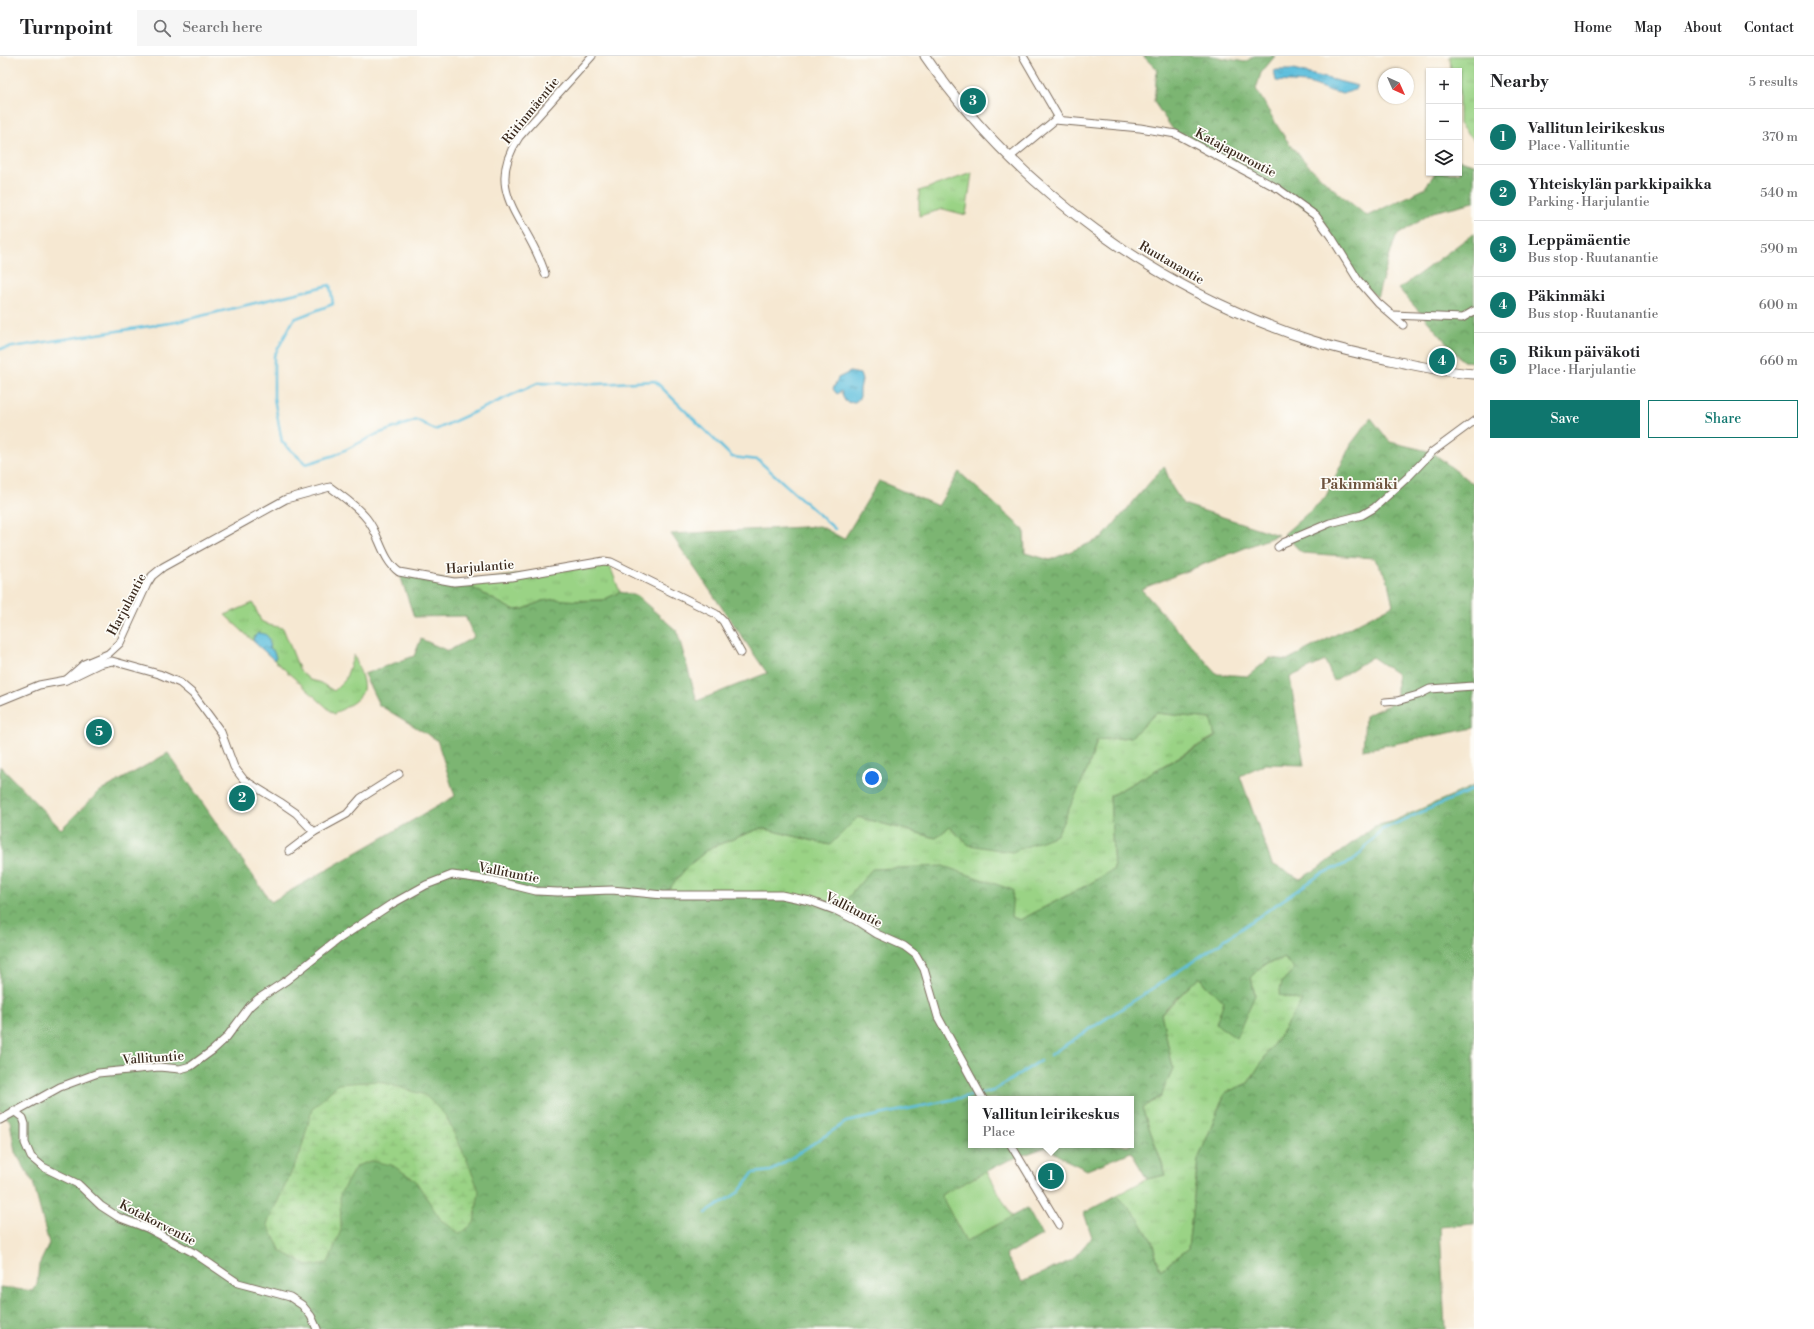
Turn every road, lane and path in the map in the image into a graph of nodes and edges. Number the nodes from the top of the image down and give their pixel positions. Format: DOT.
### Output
graph roads {
  1 [pos="592,56"];
  2 [pos="925,56"];
  3 [pos="1023,56"];
  4 [pos="1060,120"];
  5 [pos="1010,157"];
  6 [pos="545,274"];
  7 [pos="1474,311"];
  8 [pos="1393,315"];
  9 [pos="1403,325"];
  10 [pos="1474,374"];
  11 [pos="1474,421"];
  12 [pos="1278,547"];
  13 [pos="741,653"];
  14 [pos="66,680"];
  15 [pos="1474,686"];
  16 [pos="0,701"];
  17 [pos="1385,702"];
  18 [pos="400,774"];
  19 [pos="314,832"];
  20 [pos="289,851"];
  21 [pos="981,1096"];
  22 [pos="14,1111"];
  23 [pos="0,1120"];
  24 [pos="1013,1148"];
  25 [pos="1059,1225"];
  26 [pos="318,1329"];
  1 -- 6 [label="street, Riitinmäentie"];
  2 -- 5 [label="street, Ruutanantie"];
  3 -- 4 [label="street"];
  4 -- 5 [label="street"];
  4 -- 8 [label="street, Katajapurontie"];
  5 -- 10 [label="street, Ruutanantie"];
  7 -- 8 [label="street"];
  8 -- 9 [label="street, Katajapurontie"];
  11 -- 12 [label="street"];
  13 -- 14 [label="street, Harjulantie"];
  14 -- 16 [label="street"];
  14 -- 19 [label="street"];
  15 -- 17 [label="street"];
  18 -- 19 [label="street"];
  19 -- 20 [label="street"];
  21 -- 22 [label="street, Vallituntie"];
  22 -- 23 [label="street, Vallituntie"];
  22 -- 26 [label="street, Kotakorventie"];
  24 -- 25 [label="street"];
}
